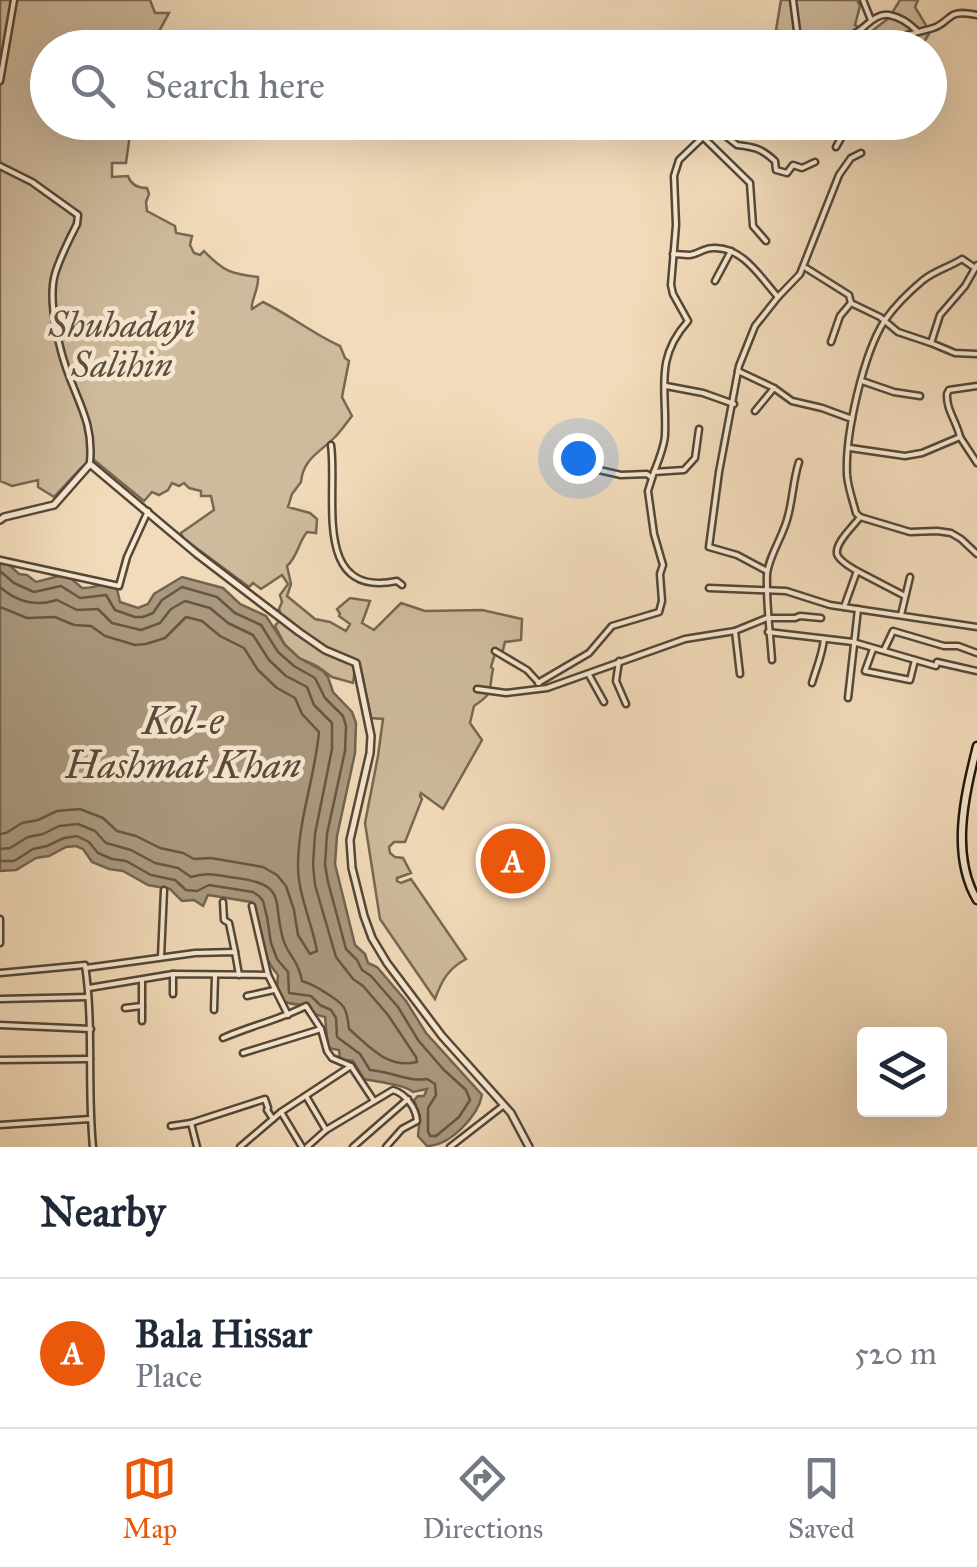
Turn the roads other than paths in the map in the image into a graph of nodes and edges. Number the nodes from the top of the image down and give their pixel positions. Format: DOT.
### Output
graph roads {
  1 [pos="14,0"];
  2 [pos="793,0"];
  3 [pos="863,0"];
  4 [pos="977,16"];
  5 [pos="871,20"];
  6 [pos="797,30"];
  7 [pos="858,30"];
  8 [pos="916,30"];
  9 [pos="923,30"];
  10 [pos="0,81"];
  11 [pos="701,140"];
  12 [pos="707,140"];
  13 [pos="731,140"];
  14 [pos="840,140"];
  15 [pos="836,147"];
  16 [pos="861,153"];
  17 [pos="816,162"];
  18 [pos="0,166"];
  19 [pos="766,241"];
  20 [pos="731,251"];
  21 [pos="673,254"];
  22 [pos="976,266"];
  23 [pos="804,267"];
  24 [pos="714,281"];
  25 [pos="778,297"];
  26 [pos="851,303"];
  27 [pos="884,322"];
  28 [pos="831,342"];
  29 [pos="931,344"];
  30 [pos="977,354"];
  31 [pos="738,371"];
  32 [pos="861,381"];
  33 [pos="664,386"];
  34 [pos="977,386"];
  35 [pos="774,388"];
  36 [pos="920,396"];
  37 [pos="734,404"];
  38 [pos="755,411"];
  39 [pos="852,419"];
  40 [pos="699,430"];
  41 [pos="960,438"];
  42 [pos="331,445"];
  43 [pos="850,448"];
  44 [pos="799,462"];
  45 [pos="977,462"];
  46 [pos="90,464"];
  47 [pos="599,470"];
  48 [pos="653,475"];
  49 [pos="148,511"];
  50 [pos="860,516"];
  51 [pos="0,520"];
  52 [pos="977,554"];
  53 [pos="0,560"];
  54 [pos="767,571"];
  55 [pos="858,571"];
  56 [pos="910,577"];
  57 [pos="402,585"];
  58 [pos="709,588"];
  59 [pos="768,590"];
  60 [pos="905,596"];
  61 [pos="844,607"];
  62 [pos="858,608"];
  63 [pos="901,615"];
  64 [pos="767,618"];
  65 [pos="821,618"];
  66 [pos="977,627"];
  67 [pos="734,631"];
  68 [pos="768,632"];
  69 [pos="824,639"];
  70 [pos="853,642"];
  71 [pos="874,647"];
  72 [pos="884,650"];
  73 [pos="495,651"];
  74 [pos="977,654"];
  75 [pos="772,660"];
  76 [pos="916,660"];
  77 [pos="618,662"];
  78 [pos="977,672"];
  79 [pos="588,674"];
  80 [pos="740,674"];
  81 [pos="812,682"];
  82 [pos="538,683"];
  83 [pos="545,688"];
  84 [pos="477,690"];
  85 [pos="848,698"];
  86 [pos="604,702"];
  87 [pos="626,704"];
  88 [pos="977,746"];
  89 [pos="977,880"];
  90 [pos="968,882"];
  91 [pos="164,890"];
  92 [pos="977,900"];
  93 [pos="223,902"];
  94 [pos="252,906"];
  95 [pos="0,919"];
  96 [pos="0,943"];
  97 [pos="236,952"];
  98 [pos="161,957"];
  99 [pos="86,968"];
  100 [pos="0,973"];
  101 [pos="173,974"];
  102 [pos="238,975"];
  103 [pos="216,976"];
  104 [pos="268,976"];
  105 [pos="142,978"];
  106 [pos="87,988"];
  107 [pos="274,990"];
  108 [pos="173,994"];
  109 [pos="88,996"];
  110 [pos="247,996"];
  111 [pos="0,999"];
  112 [pos="142,1006"];
  113 [pos="125,1008"];
  114 [pos="214,1010"];
  115 [pos="288,1015"];
  116 [pos="142,1021"];
  117 [pos="0,1024"];
  118 [pos="91,1029"];
  119 [pos="321,1029"];
  120 [pos="223,1038"];
  121 [pos="243,1053"];
  122 [pos="90,1059"];
  123 [pos="0,1060"];
  124 [pos="351,1066"];
  125 [pos="306,1096"];
  126 [pos="408,1099"];
  127 [pos="374,1100"];
  128 [pos="504,1106"];
  129 [pos="281,1112"];
  130 [pos="273,1118"];
  131 [pos="90,1119"];
  132 [pos="191,1123"];
  133 [pos="0,1125"];
  134 [pos="171,1126"];
  135 [pos="326,1130"];
  136 [pos="92,1147"];
  137 [pos="197,1147"];
  138 [pos="240,1147"];
  139 [pos="305,1147"];
  140 [pos="353,1147"];
  141 [pos="386,1147"];
  142 [pos="450,1147"];
  143 [pos="529,1147"];
  1 -- 10 [label="street"];
  2 -- 6 [label="street"];
  3 -- 5 [label="street"];
  4 -- 9 [label="street"];
  5 -- 7 [label="street"];
  5 -- 8 [label="street"];
  11 -- 21 [label="street"];
  12 -- 19 [label="street"];
  13 -- 17 [label="street"];
  14 -- 15 [label="street"];
  16 -- 23 [label="street"];
  18 -- 46 [label="street"];
  20 -- 21 [label="street"];
  20 -- 24 [label="street"];
  20 -- 25 [label="street"];
  21 -- 33 [label="street"];
  22 -- 27 [label="street"];
  22 -- 29 [label="street"];
  23 -- 25 [label="street"];
  23 -- 26 [label="street"];
  25 -- 31 [label="street"];
  26 -- 27 [label="street"];
  26 -- 28 [label="street"];
  27 -- 29 [label="street"];
  27 -- 32 [label="street"];
  29 -- 30 [label="street"];
  31 -- 35 [label="street"];
  31 -- 37 [label="street"];
  32 -- 36 [label="street"];
  32 -- 39 [label="street"];
  33 -- 37 [label="street"];
  33 -- 48 [label="street"];
  34 -- 41 [label="street"];
  35 -- 38 [label="street"];
  35 -- 39 [label="street"];
  37 -- 54 [label="street"];
  39 -- 43 [label="street"];
  40 -- 48 [label="street"];
  41 -- 43 [label="street"];
  41 -- 45 [label="street"];
  42 -- 57 [label="street"];
  43 -- 50 [label="street"];
  44 -- 54 [label="street"];
  46 -- 49 [label="street"];
  46 -- 51 [label="street"];
  47 -- 48 [label="street"];
  48 -- 82 [label="street"];
  49 -- 53 [label="street"];
  49 -- 128 [label="street"];
  50 -- 52 [label="street"];
  50 -- 55 [label="street"];
  54 -- 59 [label="street"];
  55 -- 60 [label="street"];
  55 -- 61 [label="street"];
  56 -- 60 [label="street"];
  58 -- 59 [label="street"];
  59 -- 61 [label="street"];
  59 -- 64 [label="street"];
  60 -- 63 [label="street"];
  61 -- 62 [label="street"];
  62 -- 63 [label="street"];
  62 -- 70 [label="street"];
  63 -- 66 [label="street"];
  64 -- 65 [label="street"];
  64 -- 67 [label="street"];
  64 -- 68 [label="street"];
  67 -- 77 [label="street"];
  67 -- 80 [label="street"];
  68 -- 69 [label="street"];
  68 -- 75 [label="street"];
  69 -- 70 [label="street"];
  69 -- 81 [label="street"];
  70 -- 71 [label="street"];
  70 -- 85 [label="street"];
  71 -- 72 [label="street"];
  71 -- 76 [label="street"];
  72 -- 74 [label="street"];
  72 -- 76 [label="street"];
  73 -- 82 [label="street"];
  76 -- 78 [label="street"];
  77 -- 79 [label="street"];
  77 -- 87 [label="street"];
  79 -- 83 [label="street"];
  79 -- 86 [label="street"];
  82 -- 83 [label="street"];
  83 -- 84 [label="street"];
  88 -- 90 [label="main road"];
  89 -- 90 [label="street"];
  90 -- 92 [label="main road"];
  91 -- 98 [label="street"];
  93 -- 97 [label="street"];
  94 -- 104 [label="street"];
  95 -- 96 [label="street"];
  97 -- 98 [label="street"];
  97 -- 102 [label="street"];
  98 -- 99 [label="street"];
  99 -- 100 [label="street"];
  99 -- 106 [label="street"];
  101 -- 103 [label="street"];
  101 -- 105 [label="street"];
  101 -- 108 [label="street"];
  102 -- 103 [label="street"];
  102 -- 104 [label="street"];
  103 -- 114 [label="street"];
  104 -- 107 [label="street"];
  105 -- 106 [label="street"];
  105 -- 112 [label="street"];
  106 -- 109 [label="street"];
  107 -- 110 [label="street"];
  107 -- 115 [label="street"];
  109 -- 111 [label="street"];
  109 -- 118 [label="street"];
  112 -- 113 [label="street"];
  112 -- 116 [label="street"];
  115 -- 119 [label="street"];
  115 -- 120 [label="street"];
  117 -- 118 [label="street"];
  118 -- 122 [label="street"];
  119 -- 121 [label="street"];
  119 -- 124 [label="street"];
  122 -- 123 [label="street"];
  122 -- 131 [label="street"];
  124 -- 125 [label="street"];
  124 -- 127 [label="street"];
  125 -- 129 [label="street"];
  125 -- 135 [label="street"];
  126 -- 127 [label="street"];
  126 -- 140 [label="street"];
  126 -- 141 [label="street"];
  127 -- 135 [label="street"];
  128 -- 142 [label="street"];
  128 -- 143 [label="street"];
  129 -- 130 [label="street"];
  129 -- 139 [label="street"];
  130 -- 132 [label="street"];
  130 -- 138 [label="street"];
  131 -- 133 [label="street"];
  131 -- 136 [label="street"];
  132 -- 134 [label="street"];
  132 -- 137 [label="street"];
  135 -- 139 [label="street"];
}
